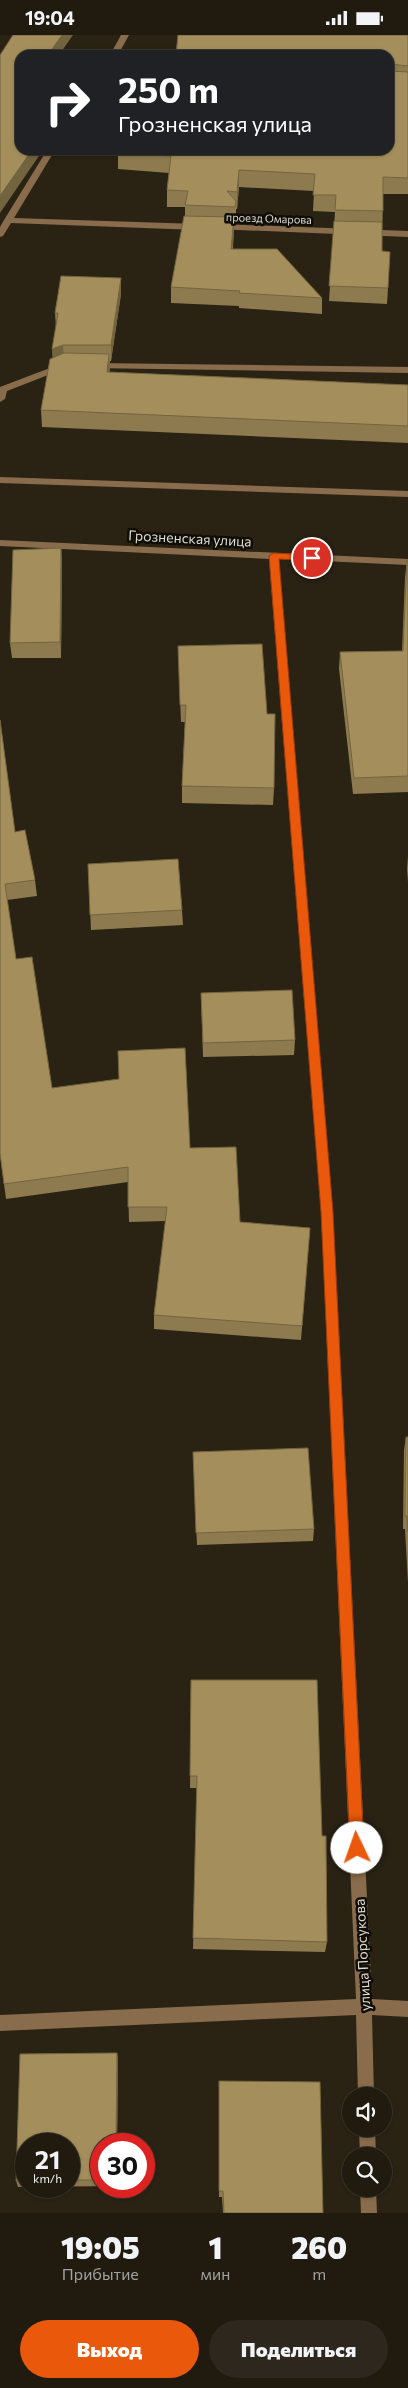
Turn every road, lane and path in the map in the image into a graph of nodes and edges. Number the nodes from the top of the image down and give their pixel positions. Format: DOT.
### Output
graph roads {
  1 [pos="125,35"];
  2 [pos="117,50"];
  3 [pos="48,155"];
  4 [pos="8,220"];
  5 [pos="0,234"];
  6 [pos="408,234"];
  7 [pos="408,370"];
  8 [pos="0,399"];
  9 [pos="0,480"];
  10 [pos="408,494"];
  11 [pos="0,543"];
  12 [pos="274,556"];
  13 [pos="408,562"];
  14 [pos="364,2007"];
  15 [pos="408,2009"];
  16 [pos="0,2023"];
  17 [pos="366,2087"];
  18 [pos="368,2197"];
  19 [pos="369,2213"];
  1 -- 2 [label="street"];
  3 -- 4 [label="street"];
  4 -- 5 [label="street"];
  4 -- 6 [label="street, проезд Омарова"];
  7 -- 8 [label="street"];
  9 -- 10 [label="street"];
  11 -- 12 [label="street, Грозненская улица"];
  12 -- 13 [label="street, Грозненская улица"];
  12 -- 14 [label="street, улица Порсукова"];
  14 -- 15 [label="street"];
  14 -- 16 [label="street"];
  14 -- 17 [label="street, улица Порсукова"];
  18 -- 19 [label="street"];
}
